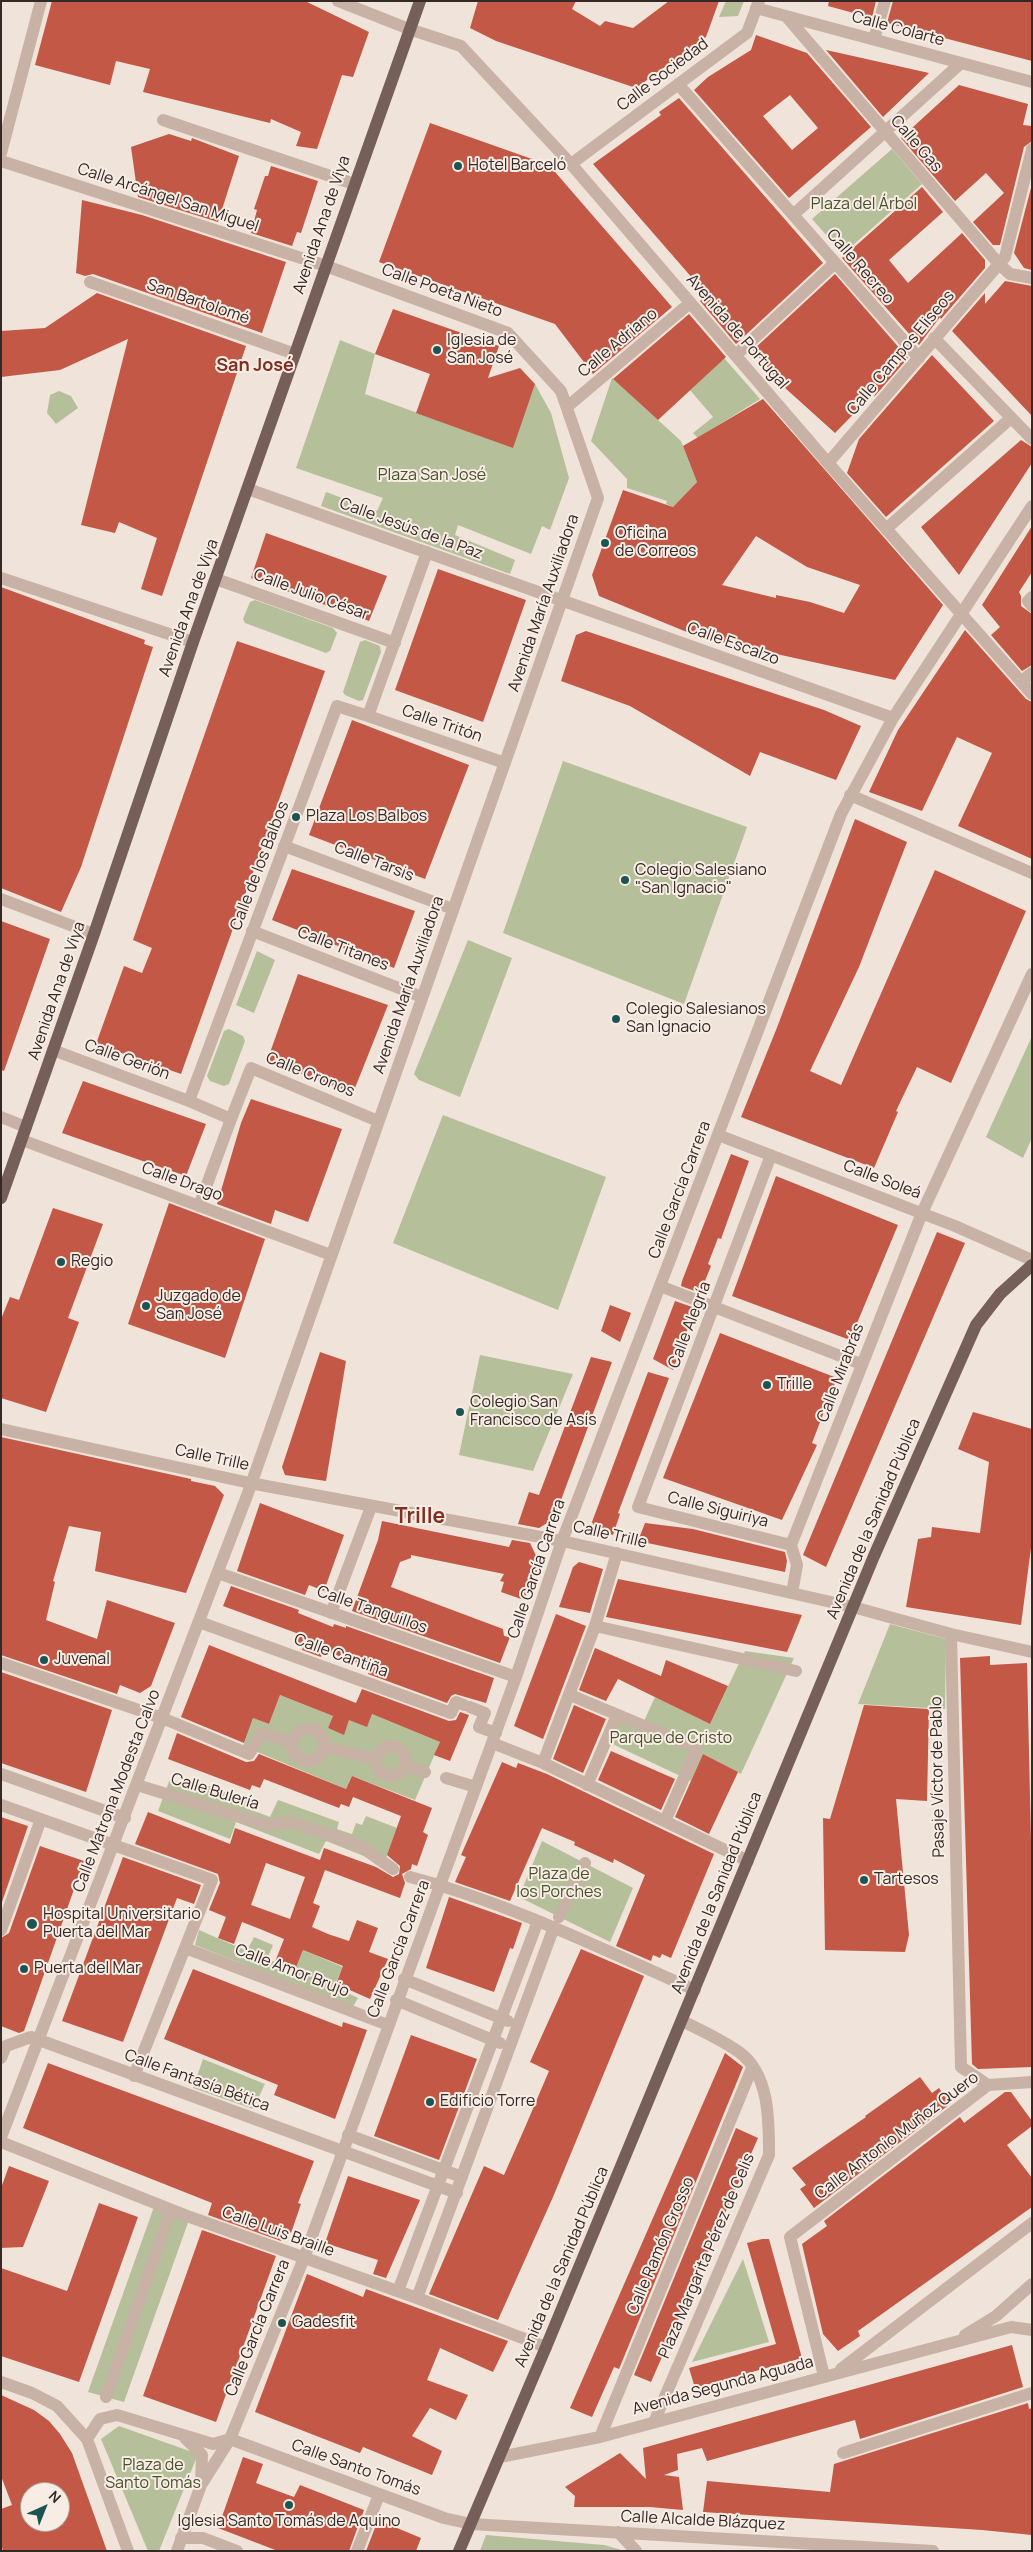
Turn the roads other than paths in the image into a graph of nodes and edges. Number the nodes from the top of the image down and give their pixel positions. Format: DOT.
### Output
graph roads {
  1 [pos="41,1"];
  2 [pos="338,1"];
  3 [pos="420,1"];
  4 [pos="885,1"];
  5 [pos="758,5"];
  6 [pos="786,16"];
  7 [pos="409,29"];
  8 [pos="874,39"];
  9 [pos="961,63"];
  10 [pos="1032,82"];
  11 [pos="678,84"];
  12 [pos="163,120"];
  13 [pos="885,134"];
  14 [pos="1032,150"];
  15 [pos="1,153"];
  16 [pos="1,161"];
  17 [pos="571,164"];
  18 [pos="354,184"];
  19 [pos="793,215"];
  20 [pos="836,263"];
  21 [pos="999,264"];
  22 [pos="326,266"];
  23 [pos="1032,278"];
  24 [pos="90,282"];
  25 [pos="690,303"];
  26 [pos="934,338"];
  27 [pos="295,354"];
  28 [pos="736,356"];
  29 [pos="919,358"];
  30 [pos="567,407"];
  31 [pos="1012,418"];
  32 [pos="1032,439"];
  33 [pos="828,463"];
  34 [pos="248,489"];
  35 [pos="598,498"];
  36 [pos="1032,506"];
  37 [pos="886,529"];
  38 [pos="427,552"];
  39 [pos="1,578"];
  40 [pos="216,579"];
  41 [pos="1032,597"];
  42 [pos="562,600"];
  43 [pos="1032,606"];
  44 [pos="961,614"];
  45 [pos="193,642"];
  46 [pos="395,643"];
  47 [pos="1032,673"];
  48 [pos="1021,682"];
  49 [pos="1032,694"];
  50 [pos="368,716"];
  51 [pos="893,718"];
  52 [pos="505,763"];
  53 [pos="850,795"];
  54 [pos="284,846"];
  55 [pos="1032,873"];
  56 [pos="1,899"];
  57 [pos="453,910"];
  58 [pos="252,931"];
  59 [pos="94,934"];
  60 [pos="1032,974"];
  61 [pos="422,996"];
  62 [pos="53,1050"];
  63 [pos="189,1101"];
  64 [pos="1,1117"];
  65 [pos="231,1119"];
  66 [pos="378,1121"];
  67 [pos="26,1127"];
  68 [pos="718,1135"];
  69 [pos="22,1140"];
  70 [pos="771,1155"];
  71 [pos="1,1198"];
  72 [pos="199,1206"];
  73 [pos="922,1213"];
  74 [pos="331,1255"];
  75 [pos="1032,1260"];
  76 [pos="1032,1265"];
  77 [pos="660,1286"];
  78 [pos="714,1307"];
  79 [pos="861,1364"];
  80 [pos="1,1429"];
  81 [pos="250,1483"];
  82 [pos="371,1507"];
  83 [pos="638,1507"];
  84 [pos="562,1541"];
  85 [pos="791,1545"];
  86 [pos="617,1553"];
  87 [pos="218,1572"];
  88 [pos="792,1593"];
  89 [pos="853,1608"];
  90 [pos="331,1613"];
  91 [pos="199,1622"];
  92 [pos="595,1626"];
  93 [pos="951,1634"];
  94 [pos="1032,1652"];
  95 [pos="1,1663"];
  96 [pos="796,1671"];
  97 [pos="516,1677"];
  98 [pos="570,1695"];
  99 [pos="617,1715"];
  100 [pos="162,1718"];
  101 [pos="494,1738"];
  102 [pos="291,1743"];
  103 [pos="324,1747"];
  104 [pos="376,1759"];
  105 [pos="543,1763"];
  106 [pos="405,1765"];
  107 [pos="425,1772"];
  108 [pos="1,1774"];
  109 [pos="446,1778"];
  110 [pos="587,1784"];
  111 [pos="137,1785"];
  112 [pos="476,1787"];
  113 [pos="1,1805"];
  114 [pos="125,1818"];
  115 [pos="41,1819"];
  116 [pos="665,1821"];
  117 [pos="114,1844"];
  118 [pos="748,1861"];
  119 [pos="584,1863"];
  120 [pos="393,1869"];
  121 [pos="410,1877"];
  122 [pos="440,1885"];
  123 [pos="538,1921"];
  124 [pos="556,1922"];
  125 [pos="1,1930"];
  126 [pos="185,1948"];
  127 [pos="404,1979"];
  128 [pos="696,1990"];
  129 [pos="396,2000"];
  130 [pos="501,2018"];
  131 [pos="682,2021"];
  132 [pos="517,2024"];
  133 [pos="388,2025"];
  134 [pos="40,2040"];
  135 [pos="493,2040"];
  136 [pos="509,2047"];
  137 [pos="1,2058"];
  138 [pos="752,2068"];
  139 [pos="134,2076"];
  140 [pos="1032,2082"];
  141 [pos="988,2085"];
  142 [pos="348,2135"];
  143 [pos="1,2137"];
  144 [pos="1,2142"];
  145 [pos="343,2151"];
  146 [pos="444,2170"];
  147 [pos="462,2177"];
  148 [pos="438,2186"];
  149 [pos="457,2193"];
  150 [pos="171,2210"];
  151 [pos="1032,2223"];
  152 [pos="304,2258"];
  153 [pos="1032,2284"];
  154 [pos="398,2291"];
  155 [pos="417,2298"];
  156 [pos="1032,2330"];
  157 [pos="954,2341"];
  158 [pos="546,2347"];
  159 [pos="829,2375"];
  160 [pos="1,2382"];
  161 [pos="1032,2393"];
  162 [pos="106,2397"];
  163 [pos="654,2422"];
  164 [pos="182,2435"];
  165 [pos="600,2437"];
  166 [pos="88,2439"];
  167 [pos="230,2439"];
  168 [pos="843,2453"];
  169 [pos="500,2457"];
  170 [pos="201,2486"];
  171 [pos="379,2495"];
  172 [pos="471,2524"];
  173 [pos="618,2532"];
  174 [pos="124,2536"];
  175 [pos="181,2538"];
  176 [pos="128,2551"];
  177 [pos="136,2551"];
  178 [pos="171,2551"];
  179 [pos="177,2551"];
  180 [pos="237,2551"];
  181 [pos="358,2551"];
  182 [pos="459,2551"];
  183 [pos="636,2551"];
  184 [pos="933,2551"];
  1 -- 15 [label="street"];
  2 -- 7 [label="street, Avenida de Portugal"];
  3 -- 7 [label="main road, Avenida Ana de Viya"];
  4 -- 8 [label="street"];
  5 -- 6 [label="street, Calle Colarte"];
  5 -- 11 [label="street, Calle Sociedad"];
  6 -- 8 [label="street, Calle Colarte"];
  6 -- 13 [label="street, Calle Gas"];
  7 -- 17 [label="street, Avenida de Portugal"];
  7 -- 18 [label="main road, Avenida Ana de Viya"];
  8 -- 9 [label="street, Calle Colarte"];
  9 -- 10 [label="street, Calle Colarte"];
  9 -- 13 [label="street"];
  11 -- 17 [label="street, Calle Sociedad"];
  11 -- 19 [label="street, Calle Recreo"];
  12 -- 18 [label="street"];
  13 -- 19 [label="street"];
  13 -- 21 [label="street, Calle Gas"];
  14 -- 21 [label="street, Calle Campos Eliseos"];
  16 -- 22 [label="street, Calle Arcángel San Miguel"];
  17 -- 25 [label="street, Avenida de Portugal"];
  18 -- 22 [label="main road, Avenida Ana de Viya"];
  19 -- 20 [label="street, Calle Recreo"];
  20 -- 28 [label="street"];
  20 -- 29 [label="street, Calle Recreo"];
  21 -- 23 [label="street, Calle Gas"];
  21 -- 26 [label="street, Calle Campos Eliseos"];
  22 -- 27 [label="main road, Avenida Ana de Viya"];
  22 -- 30 [label="street, Calle Poeta Nieto"];
  24 -- 27 [label="street, San Bartolomé"];
  25 -- 28 [label="street, Avenida de Portugal"];
  25 -- 30 [label="street, Calle Adriano"];
  26 -- 29 [label="street, Calle Campos Eliseos"];
  26 -- 31 [label="street"];
  27 -- 34 [label="main road, Avenida Ana de Viya"];
  28 -- 33 [label="street, Avenida de Portugal"];
  29 -- 33 [label="street, Calle Campos Eliseos"];
  30 -- 35 [label="street, Calle Poeta Nieto"];
  31 -- 32 [label="street"];
  31 -- 37 [label="street"];
  33 -- 37 [label="street, Avenida de Portugal"];
  34 -- 38 [label="street, Calle Jesús de la Paz"];
  34 -- 40 [label="main road, Avenida Ana de Viya"];
  35 -- 42 [label="street, Avenida María Auxiliadora"];
  36 -- 44 [label="street, Calle García Carrera"];
  37 -- 44 [label="street, Avenida de Portugal"];
  38 -- 42 [label="street, Calle Jesús de la Paz"];
  38 -- 46 [label="street"];
  39 -- 45 [label="street"];
  40 -- 45 [label="main road, Avenida Ana de Viya"];
  40 -- 46 [label="street, Calle Julio César"];
  41 -- 43 [label="street"];
  42 -- 51 [label="street, Calle Escalzo"];
  42 -- 52 [label="street, Avenida María Auxiliadora"];
  44 -- 48 [label="street, Avenida de Portugal"];
  44 -- 51 [label="street, Calle García Carrera"];
  45 -- 59 [label="main road, Avenida Ana de Viya"];
  46 -- 50 [label="street"];
  47 -- 48 [label="street"];
  48 -- 49 [label="street, Avenida de Portugal"];
  50 -- 52 [label="street, Calle Tritón"];
  50 -- 54 [label="street, Calle de los Balbos"];
  51 -- 53 [label="street, Calle García Carrera"];
  52 -- 57 [label="street, Avenida María Auxiliadora"];
  53 -- 55 [label="street"];
  53 -- 68 [label="street, Calle García Carrera"];
  54 -- 57 [label="street, Calle Tarsis"];
  54 -- 58 [label="street, Calle de los Balbos"];
  56 -- 59 [label="street"];
  57 -- 61 [label="street, Avenida María Auxiliadora"];
  58 -- 61 [label="street, Calle Titanes"];
  58 -- 63 [label="street, Calle de los Balbos"];
  59 -- 62 [label="main road, Avenida Ana de Viya"];
  60 -- 73 [label="street, Calle Mirabrás"];
  61 -- 66 [label="street, Avenida María Auxiliadora"];
  62 -- 63 [label="street, Calle Gerión"];
  62 -- 67 [label="main road, Avenida Ana de Viya"];
  63 -- 65 [label="street"];
  64 -- 67 [label="street"];
  65 -- 66 [label="street, Calle Cronos"];
  65 -- 72 [label="street"];
  66 -- 74 [label="street, Avenida María Auxiliadora"];
  67 -- 69 [label="main road, Avenida Ana de Viya"];
  68 -- 70 [label="street, Calle Soleá"];
  68 -- 77 [label="street, Calle García Carrera"];
  69 -- 71 [label="main road, Avenida Ana de Viya"];
  69 -- 72 [label="street, Calle Drago"];
  70 -- 73 [label="street, Calle Soleá"];
  70 -- 78 [label="street, Calle Alegría"];
  72 -- 74 [label="street, Calle Drago"];
  73 -- 75 [label="street, Calle Soleá"];
  73 -- 79 [label="street, Calle Mirabrás"];
  74 -- 81 [label="street, Avenida María Auxiliadora"];
  76 -- 89 [label="main road, Avenida de la Sanidad Pública"];
  77 -- 78 [label="street"];
  77 -- 84 [label="street, Calle García Carrera"];
  78 -- 79 [label="street"];
  78 -- 83 [label="street, Calle Alegría"];
  79 -- 85 [label="street, Calle Mirabrás"];
  80 -- 81 [label="street, Calle Trille"];
  81 -- 82 [label="street, Calle Trille"];
  81 -- 87 [label="street, Calle Matrona Modesta Calvo"];
  82 -- 84 [label="street, Calle Trille"];
  82 -- 90 [label="street"];
  83 -- 85 [label="street, Calle Siguiriya"];
  84 -- 86 [label="street, Calle Trille"];
  84 -- 97 [label="street, Calle García Carrera"];
  85 -- 88 [label="street"];
  86 -- 88 [label="street, Calle Trille"];
  86 -- 92 [label="street"];
  87 -- 90 [label="street, Calle Tanguillos"];
  87 -- 91 [label="street, Calle Matrona Modesta Calvo"];
  88 -- 89 [label="street, Calle Trille"];
  89 -- 93 [label="street, Calle Trille"];
  89 -- 118 [label="main road, Avenida de la Sanidad Pública"];
  90 -- 97 [label="street, Calle Tanguillos"];
  91 -- 100 [label="street, Calle Matrona Modesta Calvo"];
  91 -- 101 [label="street, Calle Cantiña"];
  92 -- 96 [label="street"];
  92 -- 98 [label="street"];
  93 -- 94 [label="street, Calle Trille"];
  93 -- 141 [label="street, Pasaje Víctor de Pablo"];
  95 -- 100 [label="street"];
  97 -- 101 [label="street, Calle García Carrera"];
  98 -- 99 [label="street"];
  98 -- 105 [label="street"];
  99 -- 110 [label="street"];
  99 -- 116 [label="street"];
  100 -- 102 [label="street"];
  100 -- 111 [label="street, Calle Matrona Modesta Calvo"];
  101 -- 105 [label="street"];
  101 -- 112 [label="street, Calle García Carrera"];
  102 -- 103 [label="street"];
  102 -- 103 [label="street"];
  103 -- 104 [label="street"];
  104 -- 106 [label="street"];
  104 -- 106 [label="street"];
  105 -- 110 [label="street"];
  106 -- 107 [label="street"];
  108 -- 114 [label="street"];
  109 -- 112 [label="street"];
  110 -- 116 [label="street"];
  111 -- 114 [label="street, Calle Matrona Modesta Calvo"];
  111 -- 120 [label="street, Calle Bulería"];
  112 -- 122 [label="street, Calle García Carrera"];
  113 -- 115 [label="street"];
  114 -- 117 [label="street, Calle Matrona Modesta Calvo"];
  115 -- 117 [label="street"];
  115 -- 125 [label="street"];
  116 -- 118 [label="street"];
  117 -- 126 [label="street"];
  117 -- 134 [label="street, Calle Matrona Modesta Calvo"];
  118 -- 128 [label="main road, Avenida de la Sanidad Pública"];
  119 -- 124 [label="street"];
  121 -- 122 [label="street"];
  122 -- 123 [label="street"];
  122 -- 127 [label="street, Calle García Carrera"];
  123 -- 124 [label="street"];
  123 -- 130 [label="street"];
  124 -- 128 [label="street"];
  124 -- 132 [label="street"];
  126 -- 133 [label="street, Calle Amor Brujo"];
  126 -- 139 [label="street"];
  127 -- 129 [label="street, Calle García Carrera"];
  127 -- 130 [label="street"];
  128 -- 131 [label="main road, Avenida de la Sanidad Pública"];
  129 -- 133 [label="street, Calle García Carrera"];
  129 -- 135 [label="street"];
  130 -- 132 [label="street"];
  130 -- 135 [label="street"];
  131 -- 138 [label="street, Plaza Margarita Pérez de Celis"];
  131 -- 158 [label="main road, Avenida de la Sanidad Pública"];
  132 -- 136 [label="street"];
  133 -- 142 [label="street, Calle García Carrera"];
  134 -- 137 [label="street"];
  134 -- 139 [label="street, Calle Fantasía Bética"];
  134 -- 143 [label="street, Calle Matrona Modesta Calvo"];
  135 -- 136 [label="street"];
  135 -- 146 [label="street"];
  136 -- 147 [label="street"];
  138 -- 163 [label="street, Plaza Margarita Pérez de Celis"];
  138 -- 165 [label="street, Calle Ramón Grosso"];
  139 -- 145 [label="street, Calle Fantasía Bética"];
  140 -- 141 [label="street, Calle Antonio Muñoz Quero"];
  141 -- 159 [label="street, Calle Antonio Muñoz Quero"];
  142 -- 145 [label="street, Calle García Carrera"];
  142 -- 146 [label="street"];
  144 -- 150 [label="street, Calle Luis Braille"];
  145 -- 148 [label="street, Calle Fantasía Bética"];
  145 -- 152 [label="street, Calle García Carrera"];
  146 -- 147 [label="street"];
  146 -- 148 [label="street"];
  147 -- 149 [label="street"];
  148 -- 149 [label="street, Calle Fantasía Bética"];
  148 -- 154 [label="street"];
  149 -- 155 [label="street"];
  150 -- 152 [label="street, Calle Luis Braille"];
  150 -- 162 [label="street"];
  151 -- 159 [label="street"];
  152 -- 154 [label="street, Calle Luis Braille"];
  152 -- 167 [label="street, Calle García Carrera"];
  153 -- 157 [label="street, Avenida Segunda Aguada"];
  154 -- 155 [label="street, Calle Luis Braille"];
  155 -- 158 [label="street, Calle Luis Braille"];
  156 -- 157 [label="street, Avenida Segunda Aguada"];
  157 -- 159 [label="street, Avenida Segunda Aguada"];
  158 -- 169 [label="main road, Avenida de la Sanidad Pública"];
  159 -- 163 [label="street, Avenida Segunda Aguada"];
  160 -- 166 [label="street"];
  161 -- 168 [label="street"];
  163 -- 165 [label="street, Avenida Segunda Aguada"];
  164 -- 166 [label="street"];
  164 -- 167 [label="street"];
  164 -- 170 [label="street"];
  165 -- 169 [label="street, Avenida Segunda Aguada"];
  166 -- 174 [label="street"];
  167 -- 170 [label="street"];
  167 -- 171 [label="street, Calle Santo Tomás"];
  169 -- 172 [label="main road, Avenida de la Sanidad Pública"];
  170 -- 175 [label="street"];
  171 -- 172 [label="street, Calle Santo Tomás"];
  171 -- 181 [label="street"];
  172 -- 173 [label="street, Calle Alcalde Blázquez"];
  172 -- 182 [label="main road, Avenida de la Sanidad Pública"];
  173 -- 183 [label="street"];
  173 -- 184 [label="street, Calle Alcalde Blázquez"];
  174 -- 176 [label="street"];
  174 -- 177 [label="street"];
  175 -- 178 [label="street"];
  175 -- 179 [label="street"];
  175 -- 180 [label="street"];
}
